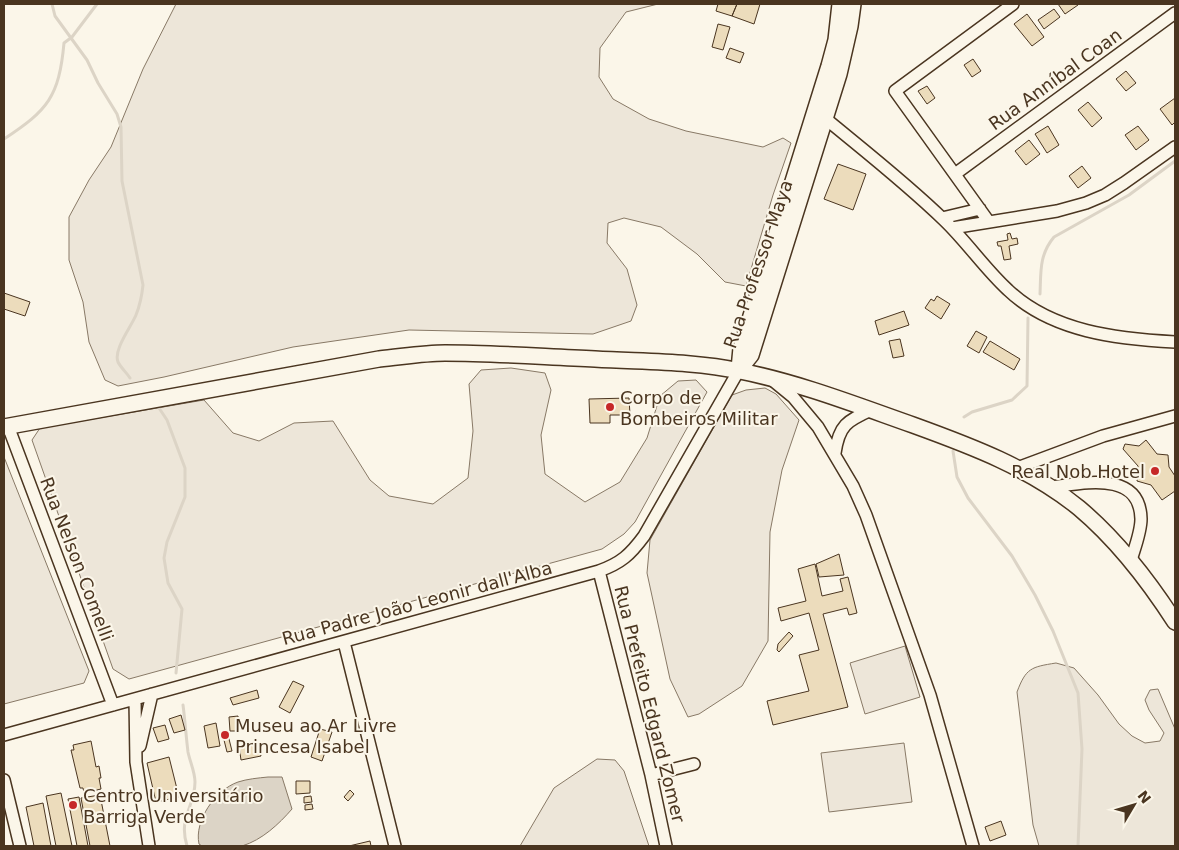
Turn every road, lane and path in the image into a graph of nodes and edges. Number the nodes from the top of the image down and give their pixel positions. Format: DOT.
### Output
graph roads {
  1 [pos="840,4"];
  2 [pos="853,4"];
  3 [pos="1013,4"];
  4 [pos="1175,13"];
  5 [pos="820,117"];
  6 [pos="1175,147"];
  7 [pos="955,174"];
  8 [pos="980,209"];
  9 [pos="942,218"];
  10 [pos="989,222"];
  11 [pos="952,228"];
  12 [pos="1175,342"];
  13 [pos="739,370"];
  14 [pos="768,377"];
  15 [pos="871,410"];
  16 [pos="1175,416"];
  17 [pos="6,426"];
  18 [pos="834,453"];
  19 [pos="1017,468"];
  20 [pos="1050,486"];
  21 [pos="1132,560"];
  22 [pos="599,571"];
  23 [pos="1175,622"];
  24 [pos="344,642"];
  25 [pos="152,694"];
  26 [pos="134,700"];
  27 [pos="113,705"];
  28 [pos="4,735"];
  29 [pos="136,762"];
  30 [pos="694,764"];
  31 [pos="651,775"];
  32 [pos="4,780"];
  33 [pos="20,846"];
  34 [pos="149,846"];
  35 [pos="395,846"];
  36 [pos="666,846"];
  37 [pos="973,846"];
  1 -- 5 [label="main road, Rua Professor Maya"];
  2 -- 5 [label="main road, Rua Professor Maya"];
  3 -- 7 [label="street"];
  4 -- 7 [label="street, Rua Anníbal Coan"];
  5 -- 9 [label="street"];
  5 -- 13 [label="main road, Rua Professor Maya"];
  6 -- 10 [label="street"];
  7 -- 8 [label="street"];
  8 -- 9 [label="street"];
  8 -- 10 [label="street"];
  9 -- 11 [label="street"];
  10 -- 11 [label="street"];
  11 -- 12 [label="street"];
  13 -- 14 [label="main road"];
  13 -- 17 [label="main road"];
  13 -- 22 [label="street, Rua Padre João Leonir dall'Alba"];
  14 -- 15 [label="main road"];
  14 -- 18 [label="street"];
  15 -- 18 [label="street"];
  15 -- 19 [label="main road"];
  16 -- 19 [label="street"];
  17 -- 27 [label="street, Rua Nelson Comelli"];
  18 -- 37 [label="street"];
  19 -- 20 [label="main road"];
  20 -- 21 [label="main road"];
  20 -- 21 [label="street"];
  21 -- 23 [label="main road"];
  22 -- 24 [label="street, Rua Padre João Leonir dall'Alba"];
  22 -- 31 [label="street, Rua Prefeito Edgard Zomer"];
  24 -- 25 [label="street, Rua Padre João Leonir dall'Alba"];
  24 -- 35 [label="street"];
  25 -- 26 [label="street, Rua Padre João Leonir dall'Alba"];
  25 -- 29 [label="street"];
  26 -- 27 [label="street, Rua Padre João Leonir dall'Alba"];
  26 -- 29 [label="street"];
  27 -- 28 [label="street, Rua Padre João Leonir dall'Alba"];
  29 -- 34 [label="street"];
  30 -- 31 [label="street"];
  31 -- 36 [label="street, Rua Prefeito Edgard Zomer"];
  32 -- 33 [label="street"];
}
